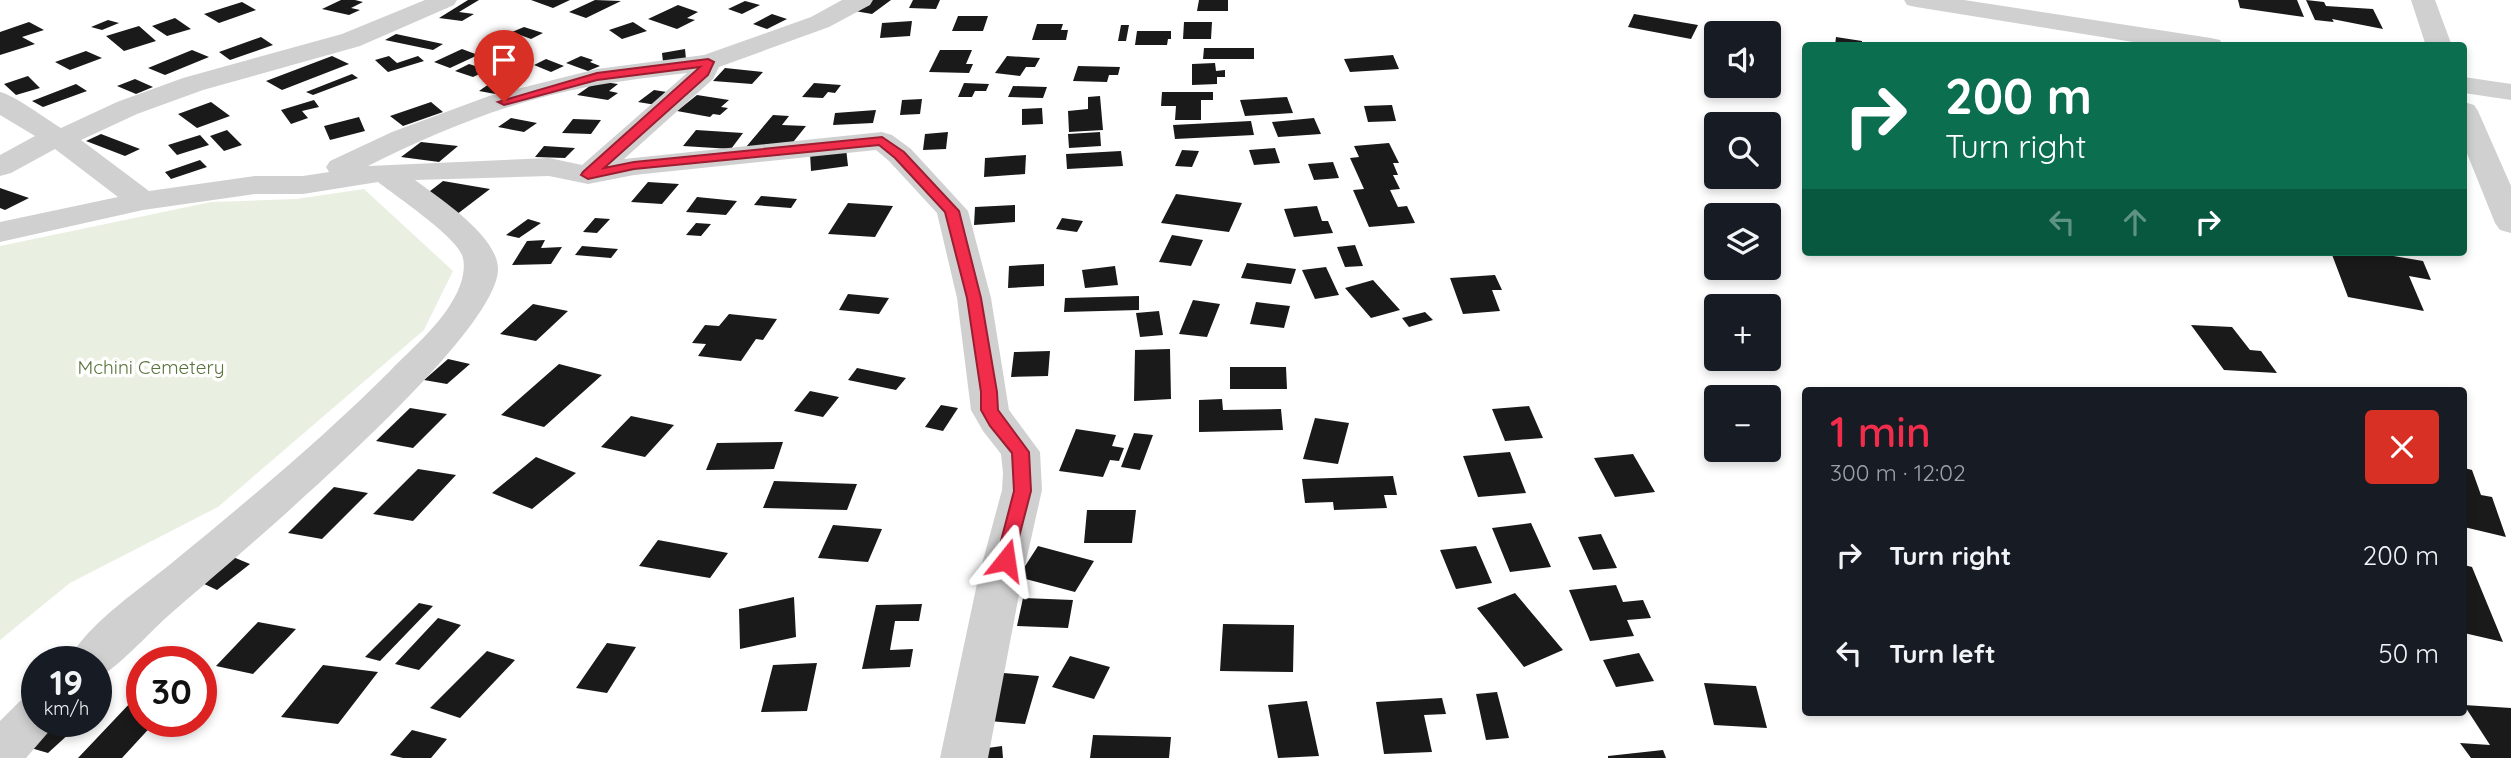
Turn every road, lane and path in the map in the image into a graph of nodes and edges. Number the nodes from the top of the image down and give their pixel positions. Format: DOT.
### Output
graph roads {
  1 [pos="445,0"];
  2 [pos="861,0"];
  3 [pos="1916,0"];
  4 [pos="2423,0"];
  5 [pos="2185,42"];
  6 [pos="2438,42"];
  7 [pos="708,62"];
  8 [pos="2467,85"];
  9 [pos="2511,92"];
  10 [pos="0,100"];
  11 [pos="2467,118"];
  12 [pos="60,139"];
  13 [pos="0,167"];
  14 [pos="384,172"];
  15 [pos="588,175"];
  16 [pos="303,185"];
  17 [pos="143,201"];
  18 [pos="2511,223"];
  19 [pos="0,232"];
  20 [pos="106,646"];
  21 [pos="21,731"];
  22 [pos="0,752"];
  23 [pos="964,758"];
  1 -- 12 [label="street"];
  2 -- 7 [label="street"];
  3 -- 5 [label="street"];
  4 -- 6 [label="street"];
  7 -- 15 [label="street"];
  7 -- 16 [label="street"];
  8 -- 9 [label="street"];
  10 -- 12 [label="street"];
  11 -- 18 [label="street"];
  12 -- 13 [label="street"];
  12 -- 17 [label="street"];
  14 -- 15 [label="street"];
  14 -- 16 [label="street"];
  14 -- 20 [label="street"];
  15 -- 23 [label="street"];
  16 -- 17 [label="street"];
  17 -- 19 [label="street"];
  21 -- 22 [label="street"];
}
